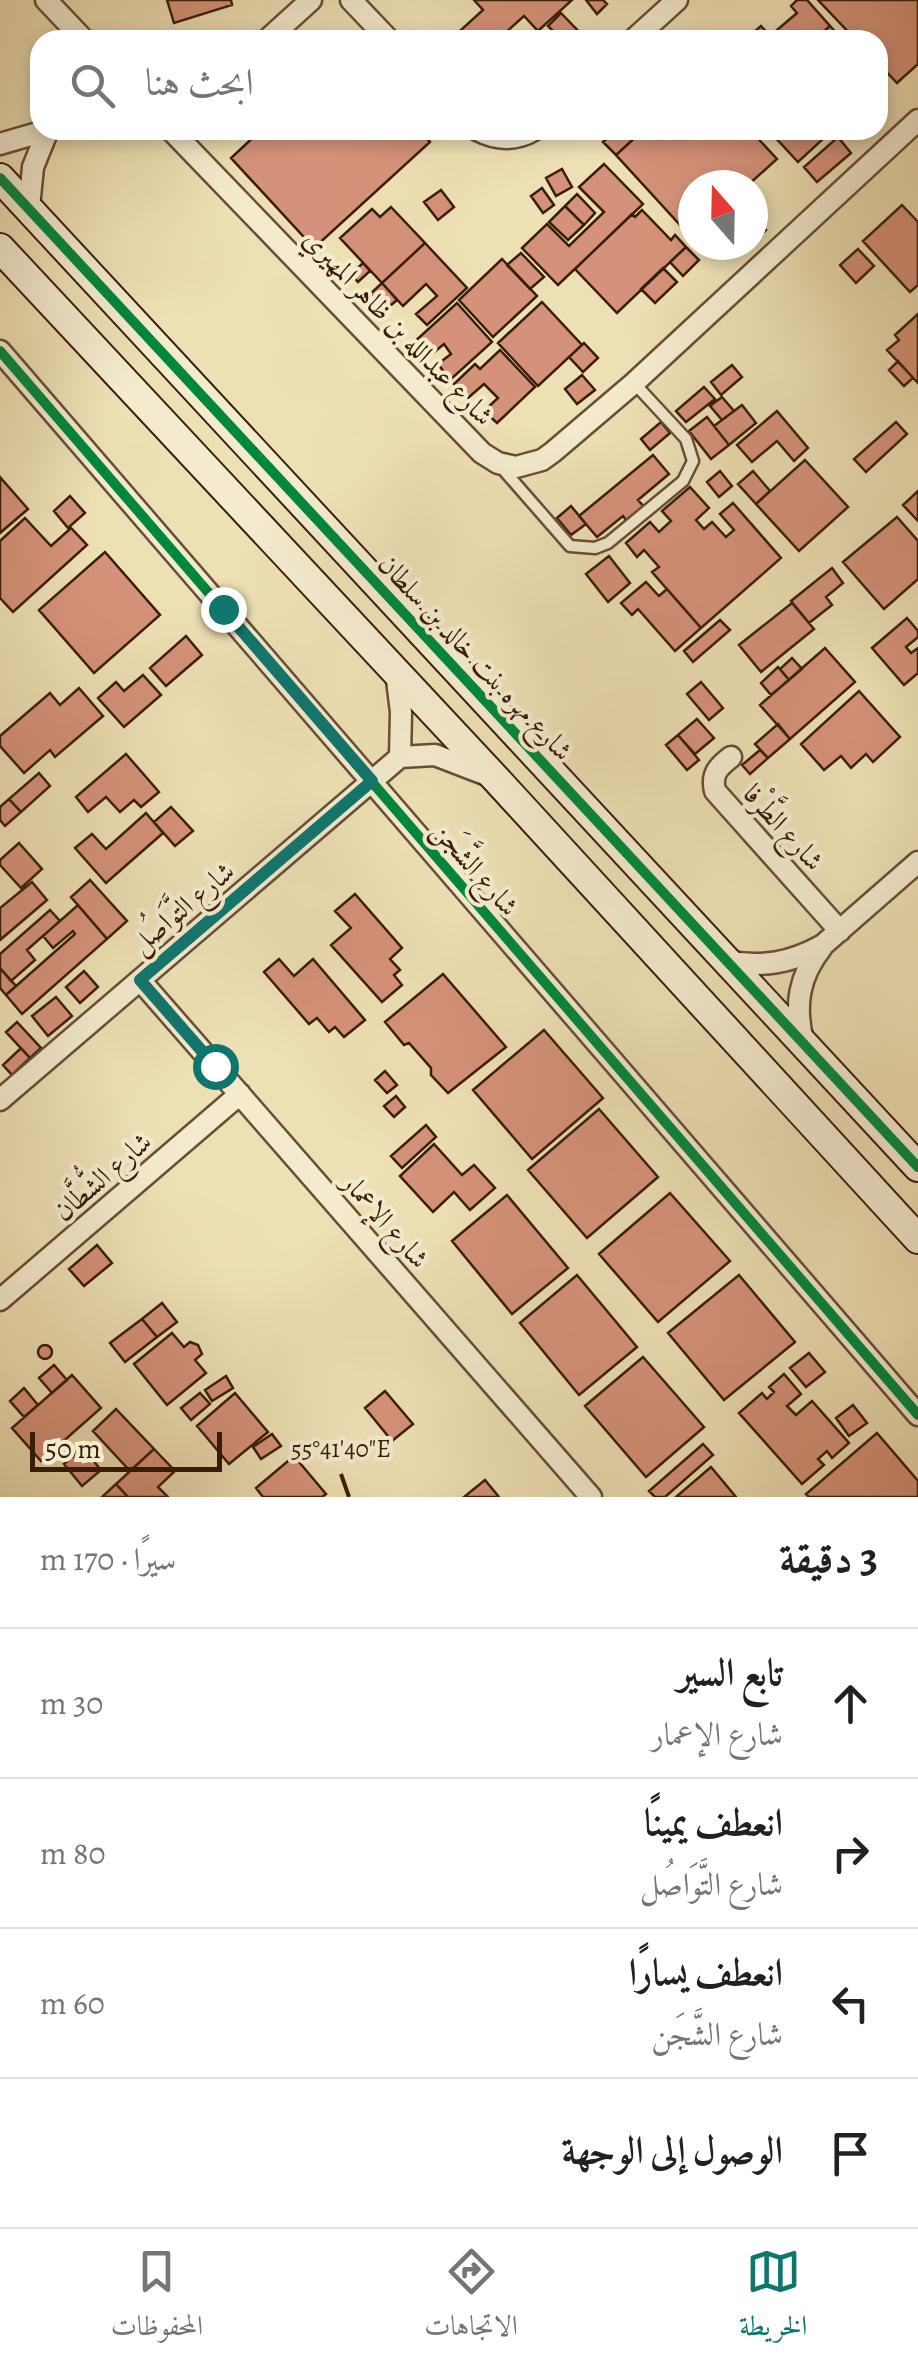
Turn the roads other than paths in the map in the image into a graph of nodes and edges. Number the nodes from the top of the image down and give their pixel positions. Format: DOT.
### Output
graph roads {
  1 [pos="311,0"];
  2 [pos="351,0"];
  3 [pos="677,0"];
  4 [pos="56,4"];
  5 [pos="76,30"];
  6 [pos="279,30"];
  7 [pos="380,30"];
  8 [pos="645,30"];
  9 [pos="918,120"];
  10 [pos="30,135"];
  11 [pos="44,140"];
  12 [pos="181,140"];
  13 [pos="0,144"];
  14 [pos="0,178"];
  15 [pos="28,208"];
  16 [pos="0,248"];
  17 [pos="0,351"];
  18 [pos="634,383"];
  19 [pos="498,462"];
  20 [pos="396,672"];
  21 [pos="400,757"];
  22 [pos="732,757"];
  23 [pos="496,778"];
  24 [pos="372,781"];
  25 [pos="918,862"];
  26 [pos="840,931"];
  27 [pos="823,945"];
  28 [pos="726,961"];
  29 [pos="140,980"];
  30 [pos="803,1042"];
  31 [pos="240,1094"];
  32 [pos="0,1100"];
  33 [pos="918,1167"];
  34 [pos="918,1239"];
  35 [pos="0,1300"];
  36 [pos="918,1415"];
  37 [pos="591,1497"];
  1 -- 6 [label="street"];
  2 -- 7 [label="street"];
  3 -- 8 [label="street"];
  4 -- 5 [label="street"];
  9 -- 18 [label="street, شارع عبدالله بن ظاهر المهيري"];
  10 -- 13 [label="street"];
  11 -- 15 [label="street"];
  12 -- 19 [label="street, شارع عبدالله بن ظاهر المهيري"];
  14 -- 15 [label="street, شارع مهره بنت خالد بن سلطان"];
  15 -- 28 [label="street, شارع مهره بنت خالد بن سلطان"];
  16 -- 20 [label="street"];
  17 -- 24 [label="street, شارع الشَّجَن"];
  18 -- 19 [label="street, شارع عبدالله بن ظاهر المهيري"];
  18 -- 19 [label="lane"];
  20 -- 21 [label="street"];
  20 -- 23 [label="street"];
  21 -- 23 [label="street"];
  21 -- 24 [label="street, شارع التَّوَاصُل"];
  22 -- 26 [label="street, شارع الطَّرْفا"];
  23 -- 34 [label="street"];
  24 -- 29 [label="street, شارع التَّوَاصُل"];
  24 -- 36 [label="street, شارع الشَّجَن"];
  25 -- 26 [label="street"];
  26 -- 27 [label="street"];
  27 -- 28 [label="street"];
  27 -- 30 [label="street"];
  28 -- 30 [label="street, شارع مهره بنت خالد بن سلطان"];
  29 -- 31 [label="street, شارع الإعمار"];
  29 -- 32 [label="street, شارع التَّوَاصُل"];
  30 -- 33 [label="street, شارع مهره بنت خالد بن سلطان"];
  31 -- 35 [label="street, شارع الشُّطَّان"];
  31 -- 37 [label="street, شارع الإعمار"];
}
